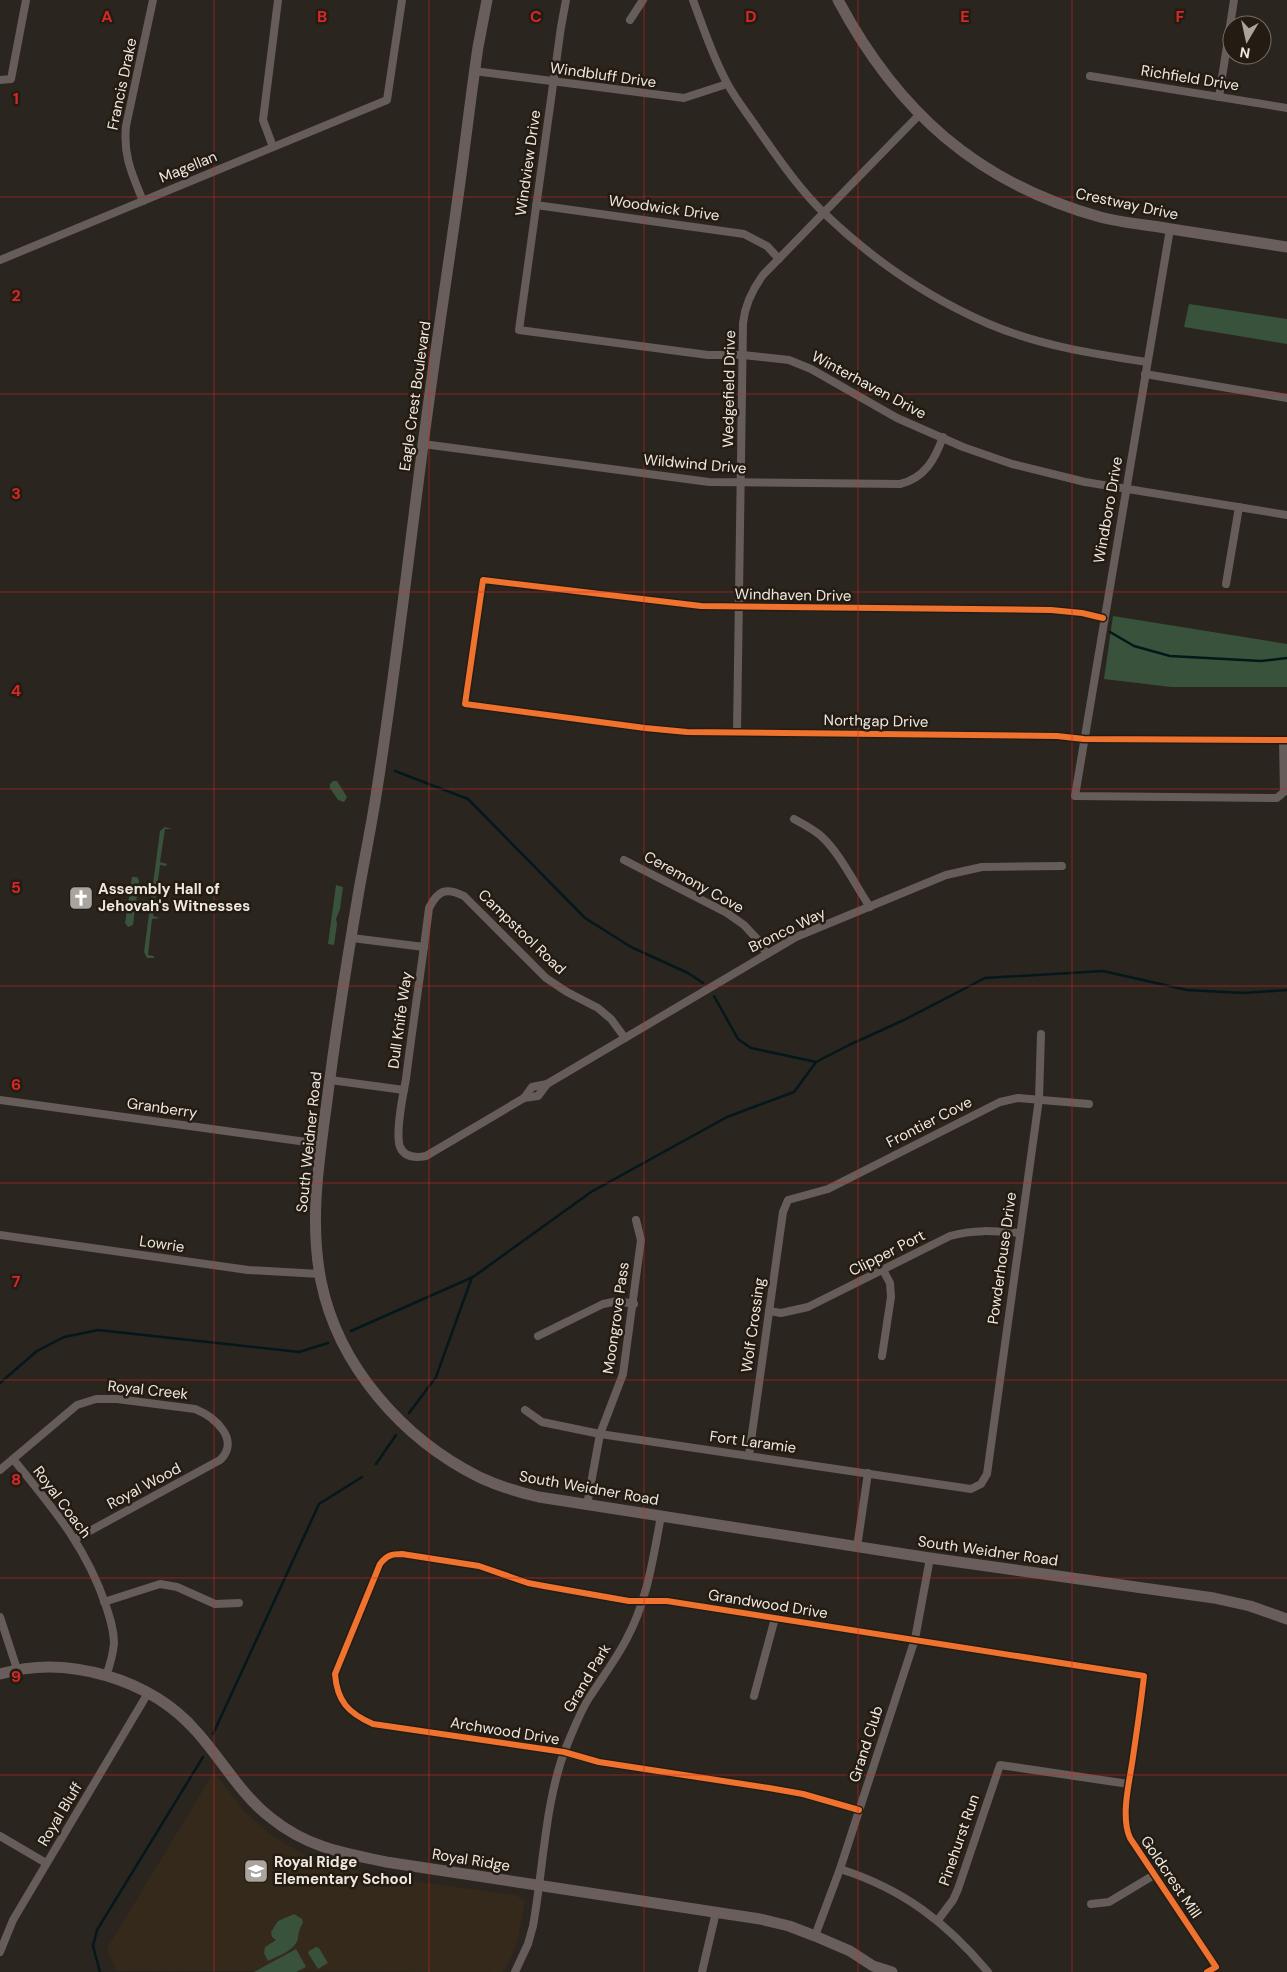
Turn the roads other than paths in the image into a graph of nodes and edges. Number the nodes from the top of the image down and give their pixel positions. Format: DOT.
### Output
graph roads {
  1 [pos="26,0"];
  2 [pos="153,0"];
  3 [pos="278,0"];
  4 [pos="402,0"];
  5 [pos="486,0"];
  6 [pos="566,0"];
  7 [pos="643,0"];
  8 [pos="693,0"];
  9 [pos="838,0"];
  10 [pos="1234,0"];
  11 [pos="630,20"];
  12 [pos="474,71"];
  13 [pos="1090,76"];
  14 [pos="0,80"];
  15 [pos="553,82"];
  16 [pos="727,84"];
  17 [pos="1218,97"];
  18 [pos="1287,108"];
  19 [pos="920,114"];
  20 [pos="273,147"];
  21 [pos="142,201"];
  22 [pos="536,205"];
  23 [pos="824,213"];
  24 [pos="1170,229"];
  25 [pos="1287,247"];
  26 [pos="779,259"];
  27 [pos="0,260"];
  28 [pos="519,330"];
  29 [pos="743,355"];
  30 [pos="1147,362"];
  31 [pos="1145,374"];
  32 [pos="1287,398"];
  33 [pos="943,437"];
  34 [pos="423,444"];
  35 [pos="742,482"];
  36 [pos="1125,489"];
  37 [pos="1239,507"];
  38 [pos="1287,515"];
  39 [pos="1226,584"];
  40 [pos="740,606"];
  41 [pos="1103,618"];
  42 [pos="466,704"];
  43 [pos="737,732"];
  44 [pos="1084,739"];
  45 [pos="1285,740"];
  46 [pos="376,796"];
  47 [pos="794,819"];
  48 [pos="624,860"];
  49 [pos="1062,866"];
  50 [pos="442,891"];
  51 [pos="870,907"];
  52 [pos="352,938"];
  53 [pos="424,947"];
  54 [pos="767,954"];
  55 [pos="1041,1034"];
  56 [pos="624,1038"];
  57 [pos="330,1080"];
  58 [pos="404,1090"];
  59 [pos="1039,1099"];
  60 [pos="0,1100"];
  61 [pos="1089,1104"];
  62 [pos="321,1144"];
  63 [pos="406,1155"];
  64 [pos="788,1200"];
  65 [pos="636,1220"];
  66 [pos="1019,1233"];
  67 [pos="0,1235"];
  68 [pos="883,1270"];
  69 [pos="320,1274"];
  70 [pos="634,1304"];
  71 [pos="770,1311"];
  72 [pos="538,1336"];
  73 [pos="882,1356"];
  74 [pos="524,1410"];
  75 [pos="600,1434"];
  76 [pos="225,1455"];
  77 [pos="749,1455"];
  78 [pos="12,1459"];
  79 [pos="0,1470"];
  80 [pos="868,1473"];
  81 [pos="981,1484"];
  82 [pos="587,1505"];
  83 [pos="662,1516"];
  84 [pos="75,1539"];
  85 [pos="856,1547"];
  86 [pos="391,1554"];
  87 [pos="930,1558"];
  88 [pos="643,1601"];
  89 [pos="104,1602"];
  90 [pos="239,1603"];
  91 [pos="0,1617"];
  92 [pos="775,1618"];
  93 [pos="1287,1619"];
  94 [pos="916,1639"];
  95 [pos="17,1669"];
  96 [pos="0,1674"];
  97 [pos="106,1676"];
  98 [pos="1144,1676"];
  99 [pos="148,1693"];
  100 [pos="754,1696"];
  101 [pos="564,1752"];
  102 [pos="1129,1784"];
  103 [pos="859,1810"];
  104 [pos="0,1836"];
  105 [pos="46,1863"];
  106 [pos="840,1869"];
  107 [pos="1154,1874"];
  108 [pos="539,1886"];
  109 [pos="1091,1904"];
  110 [pos="716,1912"];
  111 [pos="938,1920"];
  112 [pos="816,1936"];
  113 [pos="0,1952"];
  114 [pos="875,1969"];
  115 [pos="514,1972"];
  116 [pos="702,1972"];
  117 [pos="892,1972"];
  118 [pos="988,1972"];
  119 [pos="1207,1972"];
  1 -- 14 [label="street"];
  2 -- 21 [label="street, Francis Drake"];
  3 -- 20 [label="street"];
  4 -- 20 [label="street, Magellan"];
  5 -- 12 [label="main road, Eagle Crest Boulevard"];
  6 -- 15 [label="street, Windview Drive"];
  7 -- 11 [label="street"];
  8 -- 16 [label="street"];
  9 -- 19 [label="main road, Crestway Drive"];
  10 -- 17 [label="street"];
  12 -- 15 [label="street, Windbluff Drive"];
  12 -- 34 [label="main road, Eagle Crest Boulevard"];
  13 -- 17 [label="street, Richfield Drive"];
  15 -- 16 [label="street, Windbluff Drive"];
  15 -- 22 [label="street, Windview Drive"];
  16 -- 23 [label="street"];
  17 -- 18 [label="street, Richfield Drive"];
  19 -- 23 [label="street, Wedgefield Drive"];
  19 -- 24 [label="main road, Crestway Drive"];
  20 -- 21 [label="street, Magellan"];
  21 -- 27 [label="street, Magellan"];
  22 -- 26 [label="street, Woodwick Drive"];
  22 -- 28 [label="street, Windview Drive"];
  23 -- 26 [label="street, Wedgefield Drive"];
  23 -- 30 [label="street"];
  24 -- 25 [label="main road, Crestway Drive"];
  24 -- 30 [label="street, Windboro Drive"];
  26 -- 29 [label="street, Wedgefield Drive"];
  28 -- 29 [label="street, Winterhaven Drive"];
  29 -- 33 [label="street, Winterhaven Drive"];
  29 -- 35 [label="street, Wedgefield Drive"];
  30 -- 31 [label="street, Windboro Drive"];
  31 -- 32 [label="street"];
  31 -- 36 [label="street, Windboro Drive"];
  33 -- 35 [label="street, Wildwind Drive"];
  33 -- 36 [label="street, Winterhaven Drive"];
  34 -- 35 [label="street, Wildwind Drive"];
  34 -- 46 [label="main road, Eagle Crest Boulevard"];
  35 -- 40 [label="street, Wedgefield Drive"];
  36 -- 37 [label="street, Winterhaven Drive"];
  36 -- 41 [label="street, Windboro Drive"];
  37 -- 38 [label="street, Winterhaven Drive"];
  37 -- 39 [label="street"];
  40 -- 41 [label="street, Windhaven Drive"];
  40 -- 42 [label="street, Windhaven Drive"];
  40 -- 43 [label="street, Wedgefield Drive"];
  41 -- 44 [label="street, Windboro Drive"];
  42 -- 43 [label="street, Northgap Drive"];
  43 -- 44 [label="street, Northgap Drive"];
  44 -- 45 [label="street, Northgap Drive"];
  44 -- 45 [label="street, Windboro Drive"];
  46 -- 52 [label="main road, South Weidner Road"];
  47 -- 51 [label="street"];
  48 -- 54 [label="street, Ceremony Cove"];
  49 -- 51 [label="street, Bronco Way"];
  50 -- 53 [label="street, Dull Knife Way"];
  50 -- 56 [label="street, Campstool Road"];
  51 -- 54 [label="street, Bronco Way"];
  52 -- 53 [label="street"];
  52 -- 57 [label="main road, South Weidner Road"];
  53 -- 58 [label="street, Dull Knife Way"];
  54 -- 56 [label="street, Bronco Way"];
  55 -- 59 [label="street, Powderhouse Drive"];
  56 -- 63 [label="street, Bronco Way"];
  57 -- 58 [label="street"];
  57 -- 62 [label="main road, South Weidner Road"];
  58 -- 63 [label="street, Dull Knife Way"];
  59 -- 61 [label="street, Frontier Cove"];
  59 -- 64 [label="street, Frontier Cove"];
  59 -- 66 [label="street, Powderhouse Drive"];
  60 -- 62 [label="street, Granberry"];
  62 -- 69 [label="main road, South Weidner Road"];
  64 -- 71 [label="street, Wolf Crossing"];
  65 -- 70 [label="street, Moongrove Pass"];
  66 -- 68 [label="street, Clipper Port"];
  66 -- 81 [label="street, Powderhouse Drive"];
  67 -- 69 [label="street, Lowrie"];
  68 -- 71 [label="street, Clipper Port"];
  68 -- 73 [label="street"];
  69 -- 82 [label="main road, South Weidner Road"];
  70 -- 72 [label="street"];
  70 -- 75 [label="street, Moongrove Pass"];
  71 -- 77 [label="street, Wolf Crossing"];
  74 -- 75 [label="street, Fort Laramie"];
  75 -- 77 [label="street, Fort Laramie"];
  75 -- 82 [label="street, Moongrove Pass"];
  76 -- 78 [label="street, Royal Creek"];
  76 -- 84 [label="street, Royal Wood"];
  77 -- 80 [label="street, Fort Laramie"];
  78 -- 79 [label="street, Royal Creek"];
  78 -- 84 [label="street, Royal Coach"];
  80 -- 81 [label="street, Fort Laramie"];
  80 -- 85 [label="street"];
  82 -- 83 [label="main road, South Weidner Road"];
  83 -- 85 [label="main road, South Weidner Road"];
  83 -- 88 [label="street, Grand Park"];
  84 -- 89 [label="street, Royal Coach"];
  85 -- 87 [label="main road, South Weidner Road"];
  86 -- 88 [label="street, Grandwood Drive"];
  86 -- 101 [label="street, Archwood Drive"];
  87 -- 93 [label="main road, South Weidner Road"];
  87 -- 94 [label="street, Grand Club"];
  88 -- 92 [label="street, Grandwood Drive"];
  88 -- 101 [label="street, Grand Park"];
  89 -- 90 [label="street"];
  89 -- 97 [label="street, Royal Coach"];
  91 -- 95 [label="street"];
  92 -- 94 [label="street, Grandwood Drive"];
  92 -- 100 [label="street"];
  94 -- 98 [label="street, Grandwood Drive"];
  94 -- 103 [label="street, Grand Club"];
  95 -- 96 [label="main road, Royal Ridge"];
  95 -- 97 [label="main road, Royal Ridge"];
  97 -- 99 [label="main road, Royal Ridge"];
  98 -- 102 [label="street, Goldcrest Mill"];
  99 -- 105 [label="street, Royal Bluff"];
  99 -- 108 [label="main road, Royal Ridge"];
  101 -- 103 [label="street, Archwood Drive"];
  101 -- 108 [label="street, Grand Park"];
  102 -- 107 [label="street, Goldcrest Mill"];
  102 -- 111 [label="street, Pinehurst Run"];
  103 -- 106 [label="street, Grand Club"];
  104 -- 105 [label="street"];
  105 -- 113 [label="street, Royal Bluff"];
  106 -- 111 [label="street"];
  106 -- 112 [label="street, Grand Club"];
  107 -- 109 [label="street"];
  107 -- 119 [label="street, Goldcrest Mill"];
  108 -- 110 [label="main road, Royal Ridge"];
  108 -- 115 [label="street, Grand Park"];
  110 -- 112 [label="main road, Royal Ridge"];
  110 -- 116 [label="street"];
  111 -- 118 [label="street"];
  112 -- 114 [label="main road, Royal Ridge"];
  114 -- 117 [label="main road, Royal Ridge"];
}
